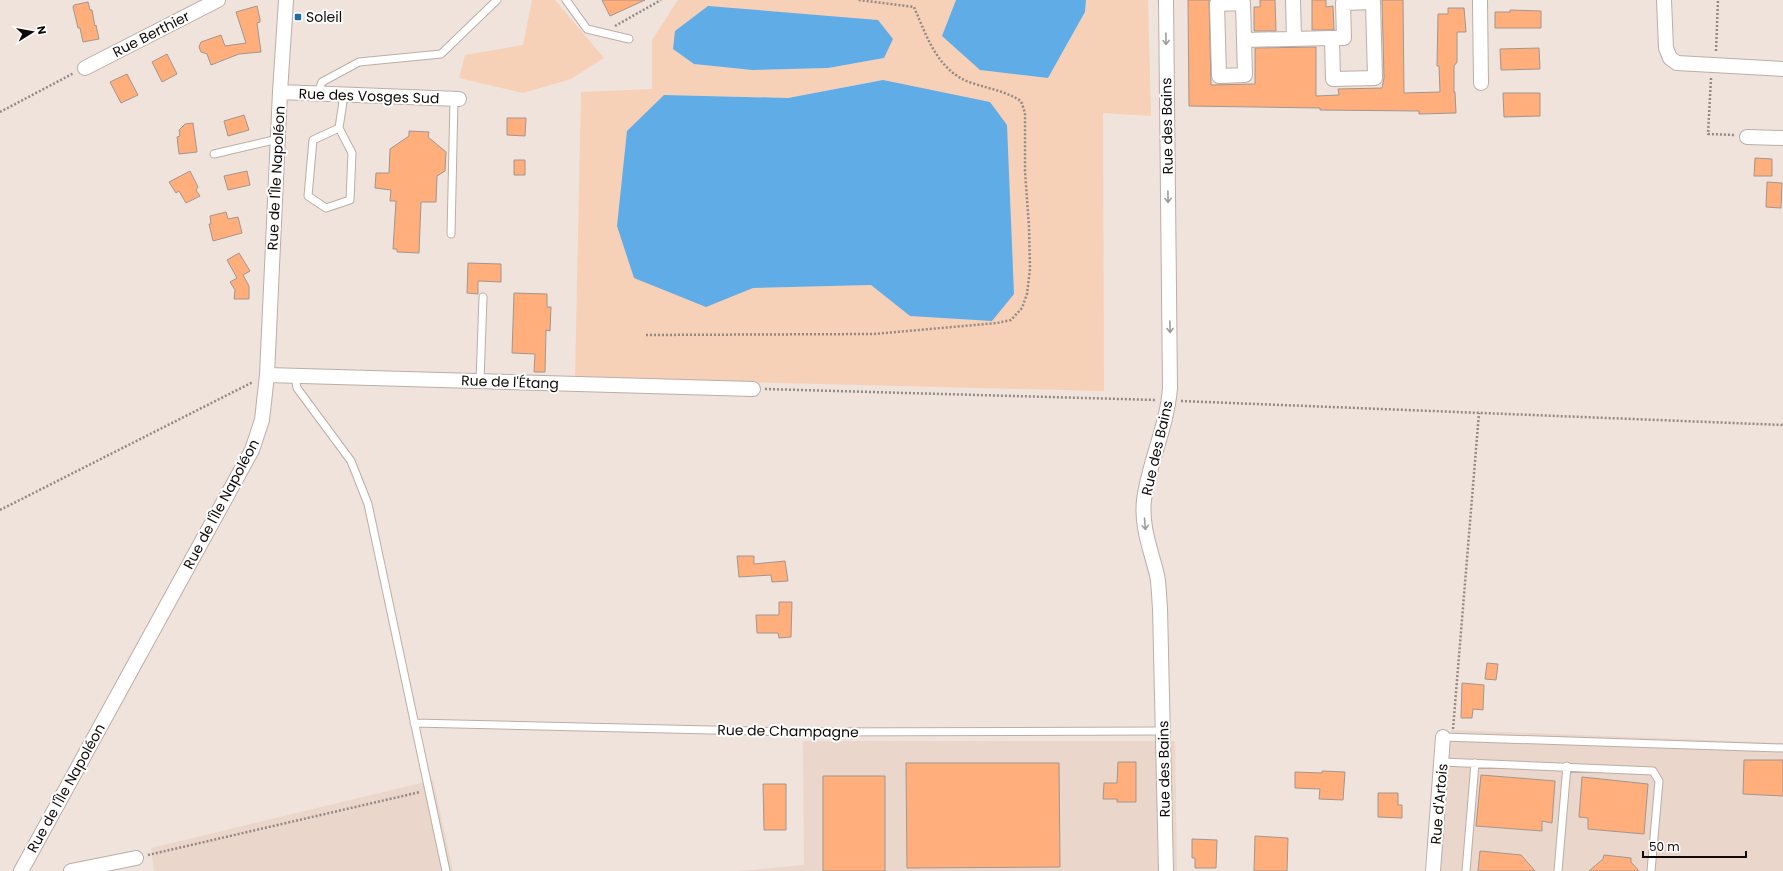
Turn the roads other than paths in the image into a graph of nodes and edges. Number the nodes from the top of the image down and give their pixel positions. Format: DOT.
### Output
graph roads {
  1 [pos="218,0"];
  2 [pos="286,0"];
  3 [pos="497,0"];
  4 [pos="566,0"];
  5 [pos="1166,0"];
  6 [pos="1294,0"];
  7 [pos="1480,0"];
  8 [pos="1664,0"];
  9 [pos="1332,38"];
  10 [pos="629,39"];
  11 [pos="1294,39"];
  12 [pos="1244,40"];
  13 [pos="85,68"];
  14 [pos="1783,69"];
  15 [pos="1481,83"];
  16 [pos="280,92"];
  17 [pos="317,94"];
  18 [pos="344,95"];
  19 [pos="456,99"];
  20 [pos="339,128"];
  21 [pos="1747,137"];
  22 [pos="1783,138"];
  23 [pos="278,139"];
  24 [pos="214,154"];
  25 [pos="451,234"];
  26 [pos="483,297"];
  27 [pos="267,375"];
  28 [pos="295,376"];
  29 [pos="480,381"];
  30 [pos="753,389"];
  31 [pos="414,723"];
  32 [pos="1163,731"];
  33 [pos="1448,737"];
  34 [pos="1783,748"];
  35 [pos="1442,762"];
  36 [pos="1475,763"];
  37 [pos="1567,766"];
  38 [pos="136,858"];
  39 [pos="21,871"];
  40 [pos="71,871"];
  41 [pos="446,871"];
  42 [pos="1166,871"];
  43 [pos="1433,871"];
  44 [pos="1466,871"];
  45 [pos="1558,871"];
  46 [pos="1650,871"];
  1 -- 13 [label="street, Rue Berthier"];
  2 -- 16 [label="street, Rue de l'Île Napoléon"];
  3 -- 17 [label="lane"];
  4 -- 10 [label="lane"];
  5 -- 32 [label="street, Rue des Bains, one-way"];
  6 -- 11 [label="street"];
  7 -- 15 [label="street"];
  8 -- 14 [label="street"];
  9 -- 9 [label="street"];
  9 -- 11 [label="street"];
  11 -- 12 [label="street"];
  12 -- 12 [label="street"];
  16 -- 17 [label="street, Rue des Vosges Sud"];
  16 -- 23 [label="street, Rue de l'Île Napoléon"];
  17 -- 18 [label="street, Rue des Vosges Sud"];
  18 -- 19 [label="street, Rue des Vosges Sud"];
  18 -- 20 [label="lane"];
  19 -- 25 [label="lane"];
  20 -- 20 [label="lane"];
  21 -- 22 [label="street"];
  23 -- 24 [label="lane"];
  23 -- 27 [label="street, Rue de l'Île Napoléon"];
  26 -- 29 [label="lane"];
  27 -- 28 [label="street, Rue de l'Étang"];
  27 -- 39 [label="street, Rue de l'Île Napoléon"];
  28 -- 29 [label="street, Rue de l'Étang"];
  28 -- 31 [label="lane"];
  29 -- 30 [label="street, Rue de l'Étang"];
  31 -- 32 [label="lane, Rue de Champagne"];
  31 -- 41 [label="lane"];
  32 -- 42 [label="street, Rue des Bains"];
  33 -- 34 [label="lane"];
  33 -- 35 [label="street, Rue d'Artois"];
  35 -- 36 [label="lane"];
  35 -- 43 [label="street, Rue d'Artois"];
  36 -- 37 [label="lane"];
  36 -- 44 [label="lane"];
  37 -- 45 [label="lane"];
  37 -- 46 [label="lane"];
  38 -- 40 [label="street"];
}
